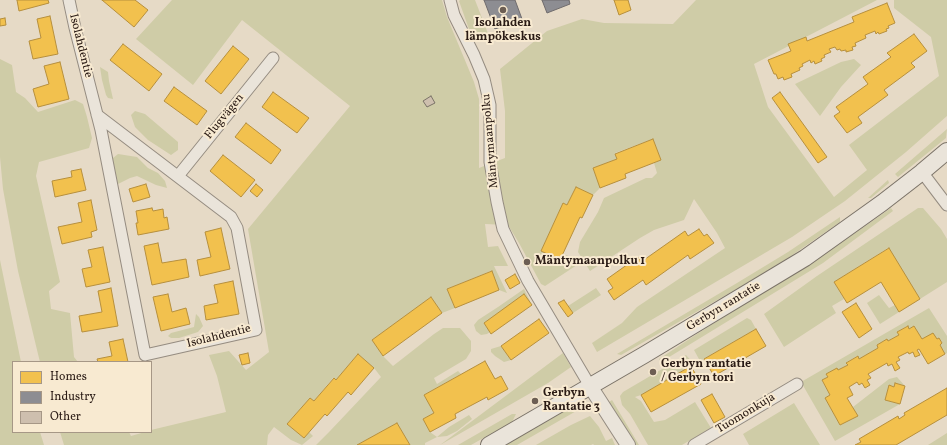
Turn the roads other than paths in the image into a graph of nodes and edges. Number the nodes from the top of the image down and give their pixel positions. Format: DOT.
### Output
graph roads {
  1 [pos="70,0"];
  2 [pos="450,0"];
  3 [pos="273,58"];
  4 [pos="97,115"];
  5 [pos="947,150"];
  6 [pos="922,172"];
  7 [pos="178,176"];
  8 [pos="947,205"];
  9 [pos="797,384"];
  10 [pos="590,386"];
  11 [pos="489,445"];
  12 [pos="628,445"];
  13 [pos="694,445"];
  1 -- 4 [label="street, Isolahdentie"];
  2 -- 10 [label="street, Mäntymaanpolku"];
  3 -- 7 [label="street, Flugvägen"];
  4 -- 7 [label="street, Isolahdentie"];
  4 -- 7 [label="street, Isolahdentie"];
  5 -- 6 [label="main road, Gerbyn rantatie"];
  6 -- 8 [label="street"];
  6 -- 10 [label="main road, Gerbyn rantatie"];
  9 -- 13 [label="street, Tuomonkuja"];
  10 -- 11 [label="main road, Gerbyn rantatie"];
  10 -- 12 [label="street"];
}
